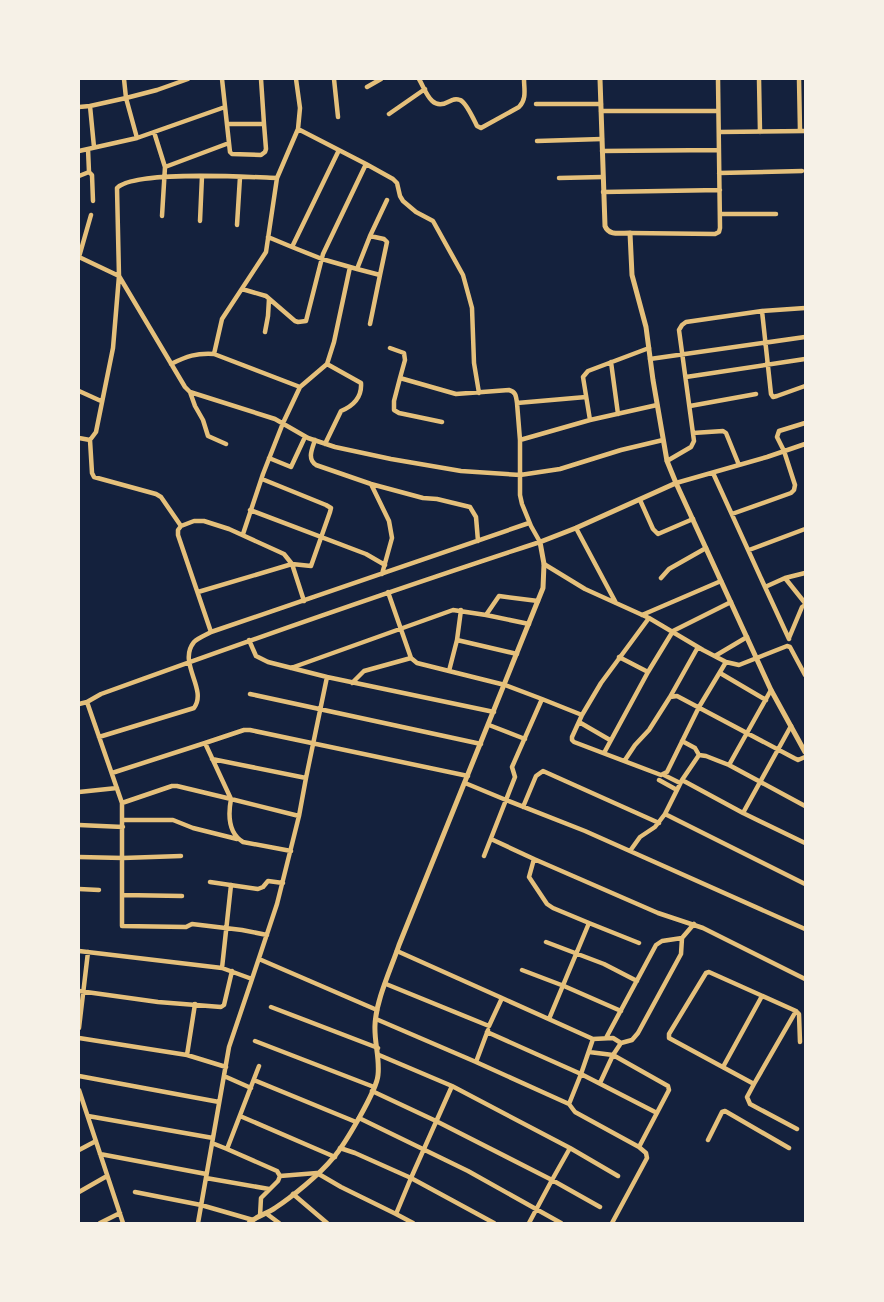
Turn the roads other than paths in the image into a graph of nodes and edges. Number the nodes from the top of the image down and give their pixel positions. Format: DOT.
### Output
graph roads {
  1 [pos="124,79"];
  2 [pos="188,79"];
  3 [pos="222,79"];
  4 [pos="261,79"];
  5 [pos="296,79"];
  6 [pos="334,79"];
  7 [pos="381,79"];
  8 [pos="419,79"];
  9 [pos="524,79"];
  10 [pos="600,79"];
  11 [pos="718,79"];
  12 [pos="759,79"];
  13 [pos="799,79"];
  14 [pos="367,87"];
  15 [pos="425,90"];
  16 [pos="126,98"];
  17 [pos="536,104"];
  18 [pos="600,104"];
  19 [pos="90,106"];
  20 [pos="79,107"];
  21 [pos="226,107"];
  22 [pos="601,111"];
  23 [pos="718,111"];
  24 [pos="389,114"];
  25 [pos="338,118"];
  26 [pos="227,124"];
  27 [pos="264,124"];
  28 [pos="298,129"];
  29 [pos="803,131"];
  30 [pos="154,132"];
  31 [pos="719,132"];
  32 [pos="760,132"];
  33 [pos="137,138"];
  34 [pos="602,139"];
  35 [pos="537,141"];
  36 [pos="229,143"];
  37 [pos="94,147"];
  38 [pos="88,148"];
  39 [pos="339,150"];
  40 [pos="719,150"];
  41 [pos="79,151"];
  42 [pos="602,151"];
  43 [pos="366,164"];
  44 [pos="165,167"];
  45 [pos="802,171"];
  46 [pos="89,172"];
  47 [pos="719,173"];
  48 [pos="79,176"];
  49 [pos="164,176"];
  50 [pos="202,176"];
  51 [pos="240,177"];
  52 [pos="278,178"];
  53 [pos="559,178"];
  54 [pos="603,178"];
  55 [pos="720,190"];
  56 [pos="603,192"];
  57 [pos="387,200"];
  58 [pos="93,202"];
  59 [pos="720,214"];
  60 [pos="776,214"];
  61 [pos="91,215"];
  62 [pos="162,216"];
  63 [pos="200,221"];
  64 [pos="237,225"];
  65 [pos="630,233"];
  66 [pos="268,236"];
  67 [pos="370,236"];
  68 [pos="292,246"];
  69 [pos="79,257"];
  70 [pos="322,259"];
  71 [pos="350,267"];
  72 [pos="357,269"];
  73 [pos="380,275"];
  74 [pos="119,276"];
  75 [pos="242,289"];
  76 [pos="269,299"];
  77 [pos="805,308"];
  78 [pos="762,311"];
  79 [pos="370,324"];
  80 [pos="265,332"];
  81 [pos="805,337"];
  82 [pos="765,343"];
  83 [pos="390,348"];
  84 [pos="649,348"];
  85 [pos="214,354"];
  86 [pos="683,354"];
  87 [pos="650,359"];
  88 [pos="805,359"];
  89 [pos="611,362"];
  90 [pos="171,364"];
  91 [pos="327,364"];
  92 [pos="768,365"];
  93 [pos="686,377"];
  94 [pos="400,378"];
  95 [pos="805,386"];
  96 [pos="300,387"];
  97 [pos="79,391"];
  98 [pos="190,392"];
  99 [pos="478,393"];
  100 [pos="756,394"];
  101 [pos="586,397"];
  102 [pos="102,401"];
  103 [pos="517,403"];
  104 [pos="657,405"];
  105 [pos="690,406"];
  106 [pos="618,414"];
  107 [pos="590,420"];
  108 [pos="442,422"];
  109 [pos="283,423"];
  110 [pos="805,423"];
  111 [pos="693,433"];
  112 [pos="305,437"];
  113 [pos="79,438"];
  114 [pos="90,440"];
  115 [pos="315,440"];
  116 [pos="520,440"];
  117 [pos="664,440"];
  118 [pos="226,444"];
  119 [pos="325,444"];
  120 [pos="805,444"];
  121 [pos="784,451"];
  122 [pos="269,458"];
  123 [pos="667,461"];
  124 [pos="739,465"];
  125 [pos="713,473"];
  126 [pos="520,475"];
  127 [pos="262,479"];
  128 [pos="676,483"];
  129 [pos="371,484"];
  130 [pos="640,500"];
  131 [pos="250,510"];
  132 [pos="732,514"];
  133 [pos="693,519"];
  134 [pos="530,525"];
  135 [pos="181,526"];
  136 [pos="576,528"];
  137 [pos="805,529"];
  138 [pos="243,534"];
  139 [pos="321,536"];
  140 [pos="478,541"];
  141 [pos="540,542"];
  142 [pos="706,548"];
  143 [pos="748,550"];
  144 [pos="292,564"];
  145 [pos="544,564"];
  146 [pos="385,565"];
  147 [pos="805,573"];
  148 [pos="382,574"];
  149 [pos="661,578"];
  150 [pos="785,578"];
  151 [pos="721,581"];
  152 [pos="765,587"];
  153 [pos="198,592"];
  154 [pos="388,592"];
  155 [pos="304,601"];
  156 [pos="538,601"];
  157 [pos="616,602"];
  158 [pos="731,602"];
  159 [pos="805,604"];
  160 [pos="461,610"];
  161 [pos="486,615"];
  162 [pos="642,615"];
  163 [pos="649,618"];
  164 [pos="529,624"];
  165 [pos="400,630"];
  166 [pos="211,632"];
  167 [pos="673,632"];
  168 [pos="747,637"];
  169 [pos="789,639"];
  170 [pos="249,640"];
  171 [pos="457,640"];
  172 [pos="787,646"];
  173 [pos="698,647"];
  174 [pos="517,654"];
  175 [pos="715,656"];
  176 [pos="620,657"];
  177 [pos="411,658"];
  178 [pos="757,658"];
  179 [pos="189,662"];
  180 [pos="726,662"];
  181 [pos="291,668"];
  182 [pos="449,671"];
  183 [pos="648,672"];
  184 [pos="720,673"];
  185 [pos="805,675"];
  186 [pos="327,678"];
  187 [pos="352,683"];
  188 [pos="505,685"];
  189 [pos="772,690"];
  190 [pos="250,694"];
  191 [pos="670,697"];
  192 [pos="542,699"];
  193 [pos="766,700"];
  194 [pos="87,702"];
  195 [pos="79,704"];
  196 [pos="699,707"];
  197 [pos="320,708"];
  198 [pos="494,712"];
  199 [pos="582,715"];
  200 [pos="579,722"];
  201 [pos="489,725"];
  202 [pos="791,726"];
  203 [pos="747,733"];
  204 [pos="99,737"];
  205 [pos="525,738"];
  206 [pos="610,740"];
  207 [pos="682,741"];
  208 [pos="205,743"];
  209 [pos="313,743"];
  210 [pos="481,744"];
  211 [pos="778,750"];
  212 [pos="805,752"];
  213 [pos="604,753"];
  214 [pos="699,755"];
  215 [pos="805,757"];
  216 [pos="212,759"];
  217 [pos="625,760"];
  218 [pos="729,765"];
  219 [pos="112,773"];
  220 [pos="664,774"];
  221 [pos="468,776"];
  222 [pos="306,778"];
  223 [pos="658,780"];
  224 [pos="465,782"];
  225 [pos="681,782"];
  226 [pos="759,782"];
  227 [pos="117,788"];
  228 [pos="677,790"];
  229 [pos="79,792"];
  230 [pos="231,799"];
  231 [pos="506,800"];
  232 [pos="122,803"];
  233 [pos="805,806"];
  234 [pos="523,807"];
  235 [pos="743,813"];
  236 [pos="665,814"];
  237 [pos="300,816"];
  238 [pos="123,820"];
  239 [pos="659,822"];
  240 [pos="79,825"];
  241 [pos="123,827"];
  242 [pos="491,838"];
  243 [pos="237,839"];
  244 [pos="805,843"];
  245 [pos="291,851"];
  246 [pos="630,851"];
  247 [pos="79,856"];
  248 [pos="181,856"];
  249 [pos="484,856"];
  250 [pos="123,858"];
  251 [pos="534,859"];
  252 [pos="210,882"];
  253 [pos="282,883"];
  254 [pos="805,884"];
  255 [pos="231,885"];
  256 [pos="79,889"];
  257 [pos="99,890"];
  258 [pos="123,895"];
  259 [pos="182,896"];
  260 [pos="589,923"];
  261 [pos="694,924"];
  262 [pos="226,928"];
  263 [pos="805,929"];
  264 [pos="267,936"];
  265 [pos="682,938"];
  266 [pos="546,942"];
  267 [pos="639,942"];
  268 [pos="79,951"];
  269 [pos="397,951"];
  270 [pos="88,952"];
  271 [pos="577,954"];
  272 [pos="259,959"];
  273 [pos="222,968"];
  274 [pos="522,970"];
  275 [pos="232,971"];
  276 [pos="805,977"];
  277 [pos="252,979"];
  278 [pos="637,981"];
  279 [pos="386,984"];
  280 [pos="564,986"];
  281 [pos="81,991"];
  282 [pos="762,996"];
  283 [pos="502,998"];
  284 [pos="195,1004"];
  285 [pos="271,1007"];
  286 [pos="378,1010"];
  287 [pos="621,1011"];
  288 [pos="796,1011"];
  289 [pos="549,1019"];
  290 [pos="376,1020"];
  291 [pos="79,1028"];
  292 [pos="488,1029"];
  293 [pos="79,1038"];
  294 [pos="606,1038"];
  295 [pos="593,1039"];
  296 [pos="256,1040"];
  297 [pos="800,1042"];
  298 [pos="620,1043"];
  299 [pos="378,1048"];
  300 [pos="589,1052"];
  301 [pos="186,1055"];
  302 [pos="379,1055"];
  303 [pos="613,1055"];
  304 [pos="476,1062"];
  305 [pos="259,1066"];
  306 [pos="226,1067"];
  307 [pos="724,1067"];
  308 [pos="582,1074"];
  309 [pos="79,1076"];
  310 [pos="224,1076"];
  311 [pos="254,1080"];
  312 [pos="600,1083"];
  313 [pos="754,1084"];
  314 [pos="452,1086"];
  315 [pos="251,1088"];
  316 [pos="373,1089"];
  317 [pos="79,1090"];
  318 [pos="219,1102"];
  319 [pos="569,1104"];
  320 [pos="81,1107"];
  321 [pos="657,1113"];
  322 [pos="88,1116"];
  323 [pos="240,1116"];
  324 [pos="358,1120"];
  325 [pos="436,1121"];
  326 [pos="798,1129"];
  327 [pos="708,1140"];
  328 [pos="96,1141"];
  329 [pos="212,1141"];
  330 [pos="639,1147"];
  331 [pos="340,1148"];
  332 [pos="570,1148"];
  333 [pos="789,1148"];
  334 [pos="227,1149"];
  335 [pos="424,1149"];
  336 [pos="79,1150"];
  337 [pos="100,1154"];
  338 [pos="335,1157"];
  339 [pos="318,1173"];
  340 [pos="107,1176"];
  341 [pos="206,1176"];
  342 [pos="280,1176"];
  343 [pos="618,1176"];
  344 [pos="411,1178"];
  345 [pos="552,1180"];
  346 [pos="269,1189"];
  347 [pos="79,1192"];
  348 [pos="135,1192"];
  349 [pos="293,1194"];
  350 [pos="201,1205"];
  351 [pos="600,1207"];
  352 [pos="536,1210"];
  353 [pos="120,1213"];
  354 [pos="267,1214"];
  355 [pos="396,1214"];
  356 [pos="260,1216"];
  357 [pos="401,1217"];
  358 [pos="251,1221"];
  359 [pos="100,1223"];
  360 [pos="123,1223"];
  361 [pos="198,1223"];
  362 [pos="278,1223"];
  363 [pos="327,1223"];
  364 [pos="398,1223"];
  365 [pos="413,1223"];
  366 [pos="494,1223"];
  367 [pos="529,1223"];
  368 [pos="561,1223"];
  369 [pos="612,1223"];
  1 -- 16 [label="street"];
  2 -- 16 [label="street"];
  3 -- 21 [label="street"];
  4 -- 27 [label="street"];
  5 -- 28 [label="street"];
  6 -- 25 [label="street"];
  7 -- 14 [label="street"];
  8 -- 15 [label="street"];
  9 -- 15 [label="street"];
  10 -- 18 [label="street"];
  11 -- 23 [label="street"];
  12 -- 32 [label="street"];
  13 -- 29 [label="street"];
  15 -- 24 [label="street"];
  16 -- 19 [label="street"];
  16 -- 33 [label="street"];
  17 -- 18 [label="street"];
  18 -- 22 [label="street"];
  19 -- 20 [label="street"];
  19 -- 37 [label="street"];
  21 -- 26 [label="street"];
  21 -- 30 [label="street"];
  22 -- 23 [label="street"];
  22 -- 34 [label="street"];
  23 -- 31 [label="street"];
  26 -- 27 [label="street"];
  26 -- 36 [label="street"];
  27 -- 36 [label="street"];
  28 -- 39 [label="street"];
  28 -- 52 [label="street"];
  29 -- 32 [label="street"];
  30 -- 33 [label="street"];
  30 -- 44 [label="street"];
  31 -- 32 [label="street"];
  31 -- 40 [label="street"];
  33 -- 37 [label="street"];
  34 -- 35 [label="street"];
  34 -- 42 [label="street"];
  36 -- 44 [label="street"];
  37 -- 38 [label="street"];
  38 -- 41 [label="street"];
  38 -- 46 [label="street"];
  39 -- 43 [label="street"];
  39 -- 68 [label="street"];
  40 -- 42 [label="street"];
  40 -- 47 [label="street"];
  42 -- 54 [label="street"];
  43 -- 70 [label="street"];
  43 -- 99 [label="street"];
  44 -- 49 [label="street"];
  45 -- 47 [label="street"];
  46 -- 48 [label="street"];
  46 -- 58 [label="street"];
  47 -- 55 [label="street"];
  49 -- 50 [label="street"];
  49 -- 62 [label="street"];
  49 -- 74 [label="street"];
  50 -- 51 [label="street"];
  50 -- 63 [label="street"];
  51 -- 52 [label="street"];
  51 -- 64 [label="street"];
  52 -- 66 [label="street"];
  53 -- 54 [label="street"];
  54 -- 56 [label="street"];
  55 -- 56 [label="street"];
  55 -- 59 [label="street"];
  56 -- 65 [label="street"];
  57 -- 67 [label="street"];
  59 -- 60 [label="street"];
  59 -- 65 [label="street"];
  61 -- 69 [label="street"];
  65 -- 84 [label="street"];
  66 -- 68 [label="street"];
  66 -- 75 [label="street"];
  67 -- 72 [label="street"];
  67 -- 73 [label="street"];
  68 -- 70 [label="street"];
  69 -- 74 [label="street"];
  70 -- 71 [label="street"];
  70 -- 76 [label="street"];
  71 -- 72 [label="street"];
  71 -- 91 [label="street"];
  72 -- 73 [label="street"];
  73 -- 79 [label="street"];
  74 -- 90 [label="street"];
  74 -- 102 [label="street"];
  75 -- 76 [label="street"];
  75 -- 85 [label="street"];
  76 -- 80 [label="street"];
  77 -- 78 [label="street"];
  78 -- 82 [label="street"];
  78 -- 86 [label="street"];
  81 -- 82 [label="street"];
  82 -- 86 [label="street"];
  82 -- 92 [label="street"];
  83 -- 94 [label="street"];
  84 -- 87 [label="street"];
  84 -- 89 [label="street"];
  85 -- 90 [label="street"];
  85 -- 96 [label="street"];
  86 -- 87 [label="street"];
  86 -- 93 [label="street"];
  87 -- 104 [label="street"];
  88 -- 92 [label="street"];
  89 -- 101 [label="street"];
  89 -- 106 [label="street"];
  90 -- 98 [label="street"];
  91 -- 96 [label="street"];
  91 -- 119 [label="street"];
  92 -- 93 [label="street"];
  92 -- 95 [label="street"];
  93 -- 105 [label="street"];
  94 -- 99 [label="street"];
  94 -- 108 [label="street"];
  96 -- 109 [label="street"];
  97 -- 102 [label="street"];
  98 -- 109 [label="street"];
  98 -- 118 [label="street"];
  99 -- 103 [label="street"];
  100 -- 105 [label="street"];
  101 -- 103 [label="street"];
  101 -- 107 [label="street"];
  102 -- 114 [label="street"];
  103 -- 116 [label="street"];
  104 -- 106 [label="street"];
  104 -- 117 [label="street"];
  105 -- 111 [label="street"];
  106 -- 107 [label="street"];
  107 -- 116 [label="street"];
  109 -- 112 [label="street"];
  109 -- 122 [label="street"];
  110 -- 121 [label="street"];
  111 -- 123 [label="street"];
  111 -- 124 [label="street"];
  112 -- 115 [label="street"];
  112 -- 122 [label="street"];
  113 -- 114 [label="street"];
  114 -- 135 [label="street"];
  115 -- 119 [label="street"];
  115 -- 129 [label="street"];
  116 -- 126 [label="street"];
  117 -- 123 [label="street"];
  117 -- 126 [label="street"];
  119 -- 126 [label="street"];
  120 -- 121 [label="street"];
  121 -- 124 [label="street"];
  121 -- 132 [label="street"];
  122 -- 127 [label="street"];
  123 -- 128 [label="street"];
  124 -- 125 [label="street"];
  125 -- 128 [label="street"];
  125 -- 132 [label="street"];
  126 -- 134 [label="street"];
  127 -- 131 [label="street"];
  127 -- 139 [label="street"];
  128 -- 130 [label="street"];
  128 -- 133 [label="street"];
  129 -- 140 [label="street"];
  129 -- 146 [label="street"];
  130 -- 133 [label="street"];
  130 -- 136 [label="street"];
  131 -- 138 [label="street"];
  131 -- 139 [label="street"];
  132 -- 143 [label="street"];
  133 -- 142 [label="street"];
  134 -- 140 [label="street"];
  134 -- 141 [label="street"];
  135 -- 138 [label="street"];
  135 -- 153 [label="street"];
  136 -- 141 [label="street"];
  136 -- 157 [label="street"];
  137 -- 143 [label="street"];
  138 -- 144 [label="street"];
  139 -- 144 [label="street"];
  139 -- 146 [label="street"];
  140 -- 148 [label="street"];
  141 -- 145 [label="street"];
  141 -- 154 [label="street"];
  142 -- 149 [label="street"];
  142 -- 151 [label="street"];
  143 -- 152 [label="street"];
  144 -- 153 [label="street"];
  144 -- 155 [label="street"];
  145 -- 156 [label="street"];
  145 -- 157 [label="street"];
  146 -- 148 [label="street"];
  147 -- 150 [label="street"];
  148 -- 155 [label="street"];
  150 -- 152 [label="street"];
  150 -- 159 [label="street"];
  151 -- 158 [label="street"];
  151 -- 162 [label="street"];
  152 -- 169 [label="street"];
  153 -- 166 [label="street"];
  154 -- 165 [label="street"];
  154 -- 170 [label="street"];
  155 -- 166 [label="street"];
  156 -- 161 [label="street"];
  156 -- 164 [label="street"];
  157 -- 162 [label="street"];
  158 -- 167 [label="street"];
  158 -- 168 [label="street"];
  159 -- 169 [label="street"];
  160 -- 161 [label="street"];
  160 -- 165 [label="street"];
  160 -- 171 [label="street"];
  161 -- 164 [label="street"];
  162 -- 163 [label="street"];
  163 -- 167 [label="street"];
  163 -- 176 [label="street"];
  164 -- 174 [label="street"];
  165 -- 177 [label="street"];
  165 -- 181 [label="street"];
  166 -- 179 [label="street"];
  167 -- 173 [label="street"];
  167 -- 183 [label="street"];
  168 -- 175 [label="street"];
  168 -- 178 [label="street"];
  169 -- 172 [label="street"];
  170 -- 179 [label="street"];
  170 -- 181 [label="street"];
  171 -- 174 [label="street"];
  171 -- 182 [label="street"];
  172 -- 178 [label="street"];
  172 -- 185 [label="street"];
  173 -- 175 [label="street"];
  173 -- 191 [label="street"];
  174 -- 188 [label="street"];
  175 -- 180 [label="street"];
  176 -- 183 [label="street"];
  176 -- 199 [label="street"];
  177 -- 182 [label="street"];
  177 -- 187 [label="street"];
  178 -- 180 [label="street"];
  178 -- 189 [label="street"];
  179 -- 194 [label="street"];
  179 -- 204 [label="street"];
  180 -- 184 [label="street"];
  181 -- 186 [label="street"];
  182 -- 188 [label="street"];
  183 -- 206 [label="street"];
  184 -- 193 [label="street"];
  184 -- 196 [label="street"];
  186 -- 187 [label="street"];
  186 -- 197 [label="street"];
  187 -- 198 [label="street"];
  188 -- 192 [label="street"];
  188 -- 198 [label="street"];
  189 -- 193 [label="street"];
  189 -- 202 [label="street"];
  190 -- 197 [label="street"];
  191 -- 196 [label="street"];
  191 -- 217 [label="street"];
  192 -- 199 [label="street"];
  192 -- 205 [label="street"];
  193 -- 203 [label="street"];
  194 -- 195 [label="street"];
  194 -- 204 [label="street"];
  196 -- 203 [label="street"];
  196 -- 207 [label="street"];
  197 -- 209 [label="street"];
  197 -- 210 [label="street"];
  198 -- 201 [label="street"];
  199 -- 200 [label="street"];
  200 -- 206 [label="street"];
  200 -- 213 [label="street"];
  201 -- 205 [label="street"];
  201 -- 210 [label="street"];
  202 -- 211 [label="street"];
  202 -- 212 [label="street"];
  203 -- 211 [label="street"];
  203 -- 218 [label="street"];
  204 -- 219 [label="street"];
  205 -- 231 [label="street"];
  206 -- 213 [label="street"];
  207 -- 214 [label="street"];
  207 -- 220 [label="street"];
  208 -- 209 [label="street"];
  208 -- 216 [label="street"];
  208 -- 219 [label="street"];
  209 -- 221 [label="street"];
  209 -- 222 [label="street"];
  210 -- 221 [label="street"];
  211 -- 215 [label="street"];
  211 -- 226 [label="street"];
  213 -- 217 [label="street"];
  214 -- 218 [label="street"];
  214 -- 225 [label="street"];
  216 -- 222 [label="street"];
  216 -- 230 [label="street"];
  217 -- 220 [label="street"];
  218 -- 226 [label="street"];
  219 -- 227 [label="street"];
  220 -- 225 [label="street"];
  221 -- 224 [label="street"];
  222 -- 237 [label="street"];
  223 -- 228 [label="street"];
  224 -- 231 [label="street"];
  224 -- 269 [label="street"];
  225 -- 228 [label="street"];
  225 -- 235 [label="street"];
  226 -- 233 [label="street"];
  226 -- 235 [label="street"];
  227 -- 229 [label="street"];
  227 -- 232 [label="street"];
  228 -- 236 [label="street"];
  230 -- 232 [label="street"];
  230 -- 237 [label="street"];
  230 -- 243 [label="street"];
  231 -- 234 [label="street"];
  231 -- 242 [label="street"];
  232 -- 238 [label="street"];
  234 -- 239 [label="street"];
  234 -- 246 [label="street"];
  235 -- 244 [label="street"];
  236 -- 239 [label="street"];
  236 -- 254 [label="street"];
  237 -- 245 [label="street"];
  238 -- 241 [label="street"];
  238 -- 243 [label="street"];
  239 -- 246 [label="street"];
  240 -- 241 [label="street"];
  241 -- 250 [label="street"];
  242 -- 249 [label="street"];
  242 -- 251 [label="street"];
  243 -- 245 [label="street"];
  245 -- 253 [label="street"];
  246 -- 263 [label="street"];
  247 -- 250 [label="street"];
  248 -- 250 [label="street"];
  250 -- 258 [label="street"];
  251 -- 260 [label="street"];
  251 -- 261 [label="street"];
  252 -- 255 [label="street"];
  253 -- 255 [label="street"];
  253 -- 264 [label="street"];
  255 -- 262 [label="street"];
  256 -- 257 [label="street"];
  258 -- 259 [label="street"];
  258 -- 262 [label="street"];
  260 -- 267 [label="street"];
  260 -- 271 [label="street"];
  261 -- 265 [label="street"];
  261 -- 276 [label="street"];
  262 -- 264 [label="street"];
  262 -- 273 [label="street"];
  264 -- 272 [label="street"];
  265 -- 278 [label="street"];
  265 -- 298 [label="street"];
  266 -- 271 [label="street"];
  268 -- 270 [label="street"];
  269 -- 279 [label="street"];
  269 -- 283 [label="street"];
  270 -- 273 [label="street"];
  270 -- 281 [label="street"];
  271 -- 278 [label="street"];
  271 -- 280 [label="street"];
  272 -- 277 [label="street"];
  272 -- 286 [label="street"];
  273 -- 275 [label="street"];
  274 -- 280 [label="street"];
  275 -- 277 [label="street"];
  275 -- 284 [label="street"];
  277 -- 306 [label="street"];
  278 -- 287 [label="street"];
  279 -- 286 [label="street"];
  279 -- 292 [label="street"];
  280 -- 287 [label="street"];
  280 -- 289 [label="street"];
  281 -- 284 [label="street"];
  281 -- 291 [label="street"];
  282 -- 288 [label="street"];
  282 -- 307 [label="street"];
  282 -- 307 [label="street"];
  283 -- 289 [label="street"];
  283 -- 292 [label="street"];
  284 -- 301 [label="street"];
  285 -- 299 [label="street"];
  286 -- 290 [label="street"];
  287 -- 294 [label="street"];
  288 -- 297 [label="street"];
  288 -- 313 [label="street"];
  289 -- 295 [label="street"];
  290 -- 299 [label="street"];
  290 -- 304 [label="street"];
  292 -- 304 [label="street"];
  292 -- 308 [label="street"];
  293 -- 301 [label="street"];
  294 -- 295 [label="street"];
  294 -- 298 [label="street"];
  295 -- 300 [label="street"];
  296 -- 316 [label="street"];
  298 -- 303 [label="street"];
  299 -- 302 [label="street"];
  300 -- 303 [label="street"];
  300 -- 308 [label="street"];
  301 -- 306 [label="street"];
  302 -- 314 [label="street"];
  302 -- 316 [label="street"];
  303 -- 312 [label="street"];
  303 -- 321 [label="street"];
  304 -- 319 [label="street"];
  305 -- 311 [label="street"];
  306 -- 310 [label="street"];
  307 -- 313 [label="street"];
  308 -- 312 [label="street"];
  308 -- 319 [label="street"];
  309 -- 318 [label="street"];
  310 -- 315 [label="street"];
  310 -- 318 [label="street"];
  311 -- 315 [label="street"];
  311 -- 324 [label="street"];
  312 -- 321 [label="street"];
  313 -- 326 [label="street"];
  314 -- 325 [label="street"];
  314 -- 332 [label="street"];
  315 -- 323 [label="street"];
  316 -- 324 [label="street"];
  316 -- 325 [label="street"];
  317 -- 320 [label="street"];
  318 -- 329 [label="street"];
  319 -- 330 [label="street"];
  320 -- 322 [label="street"];
  321 -- 330 [label="street"];
  322 -- 328 [label="street"];
  322 -- 329 [label="street"];
  323 -- 334 [label="street"];
  323 -- 338 [label="street"];
  324 -- 331 [label="street"];
  324 -- 335 [label="street"];
  325 -- 335 [label="street"];
  325 -- 345 [label="street"];
  327 -- 333 [label="street"];
  328 -- 336 [label="street"];
  328 -- 337 [label="street"];
  329 -- 334 [label="street"];
  329 -- 341 [label="street"];
  330 -- 369 [label="street"];
  331 -- 338 [label="street"];
  331 -- 344 [label="street"];
  332 -- 343 [label="street"];
  332 -- 345 [label="street"];
  334 -- 342 [label="street"];
  335 -- 344 [label="street"];
  335 -- 352 [label="street"];
  337 -- 340 [label="street"];
  337 -- 341 [label="street"];
  338 -- 339 [label="street"];
  339 -- 342 [label="street"];
  339 -- 349 [label="street"];
  339 -- 355 [label="street"];
  340 -- 347 [label="street"];
  340 -- 353 [label="street"];
  341 -- 346 [label="street"];
  341 -- 350 [label="street"];
  342 -- 346 [label="street"];
  344 -- 355 [label="street"];
  344 -- 366 [label="street"];
  345 -- 351 [label="street"];
  345 -- 352 [label="street"];
  346 -- 356 [label="street"];
  348 -- 350 [label="street"];
  349 -- 354 [label="street"];
  349 -- 363 [label="street"];
  350 -- 358 [label="street"];
  350 -- 361 [label="street"];
  352 -- 367 [label="street"];
  352 -- 368 [label="street"];
  353 -- 359 [label="street"];
  353 -- 360 [label="street"];
  354 -- 356 [label="street"];
  354 -- 362 [label="street"];
  355 -- 357 [label="street"];
  356 -- 358 [label="street"];
  357 -- 364 [label="street"];
  357 -- 365 [label="street"];
}
